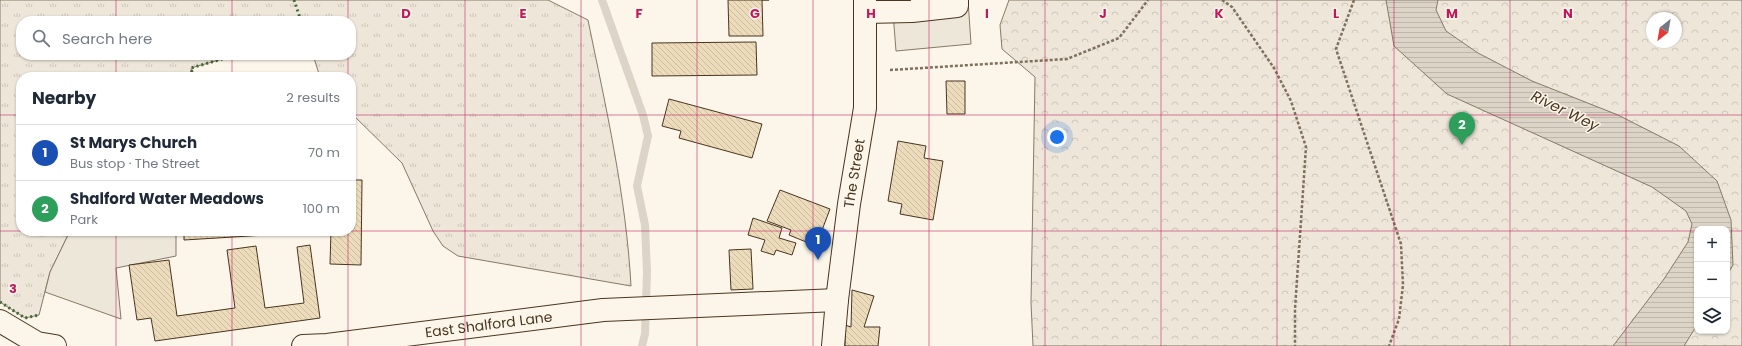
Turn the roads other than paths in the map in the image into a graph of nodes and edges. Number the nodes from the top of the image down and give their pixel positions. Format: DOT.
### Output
graph roads {
  1 [pos="957,0"];
  2 [pos="866,6"];
  3 [pos="837,300"];
  4 [pos="0,321"];
  5 [pos="42,345"];
  6 [pos="303,346"];
  7 [pos="833,346"];
  1 -- 2 [label="street"];
  2 -- 3 [label="street, The Street"];
  3 -- 6 [label="street, East Shalford Lane"];
  3 -- 7 [label="street, The Street"];
  4 -- 5 [label="street"];
}
